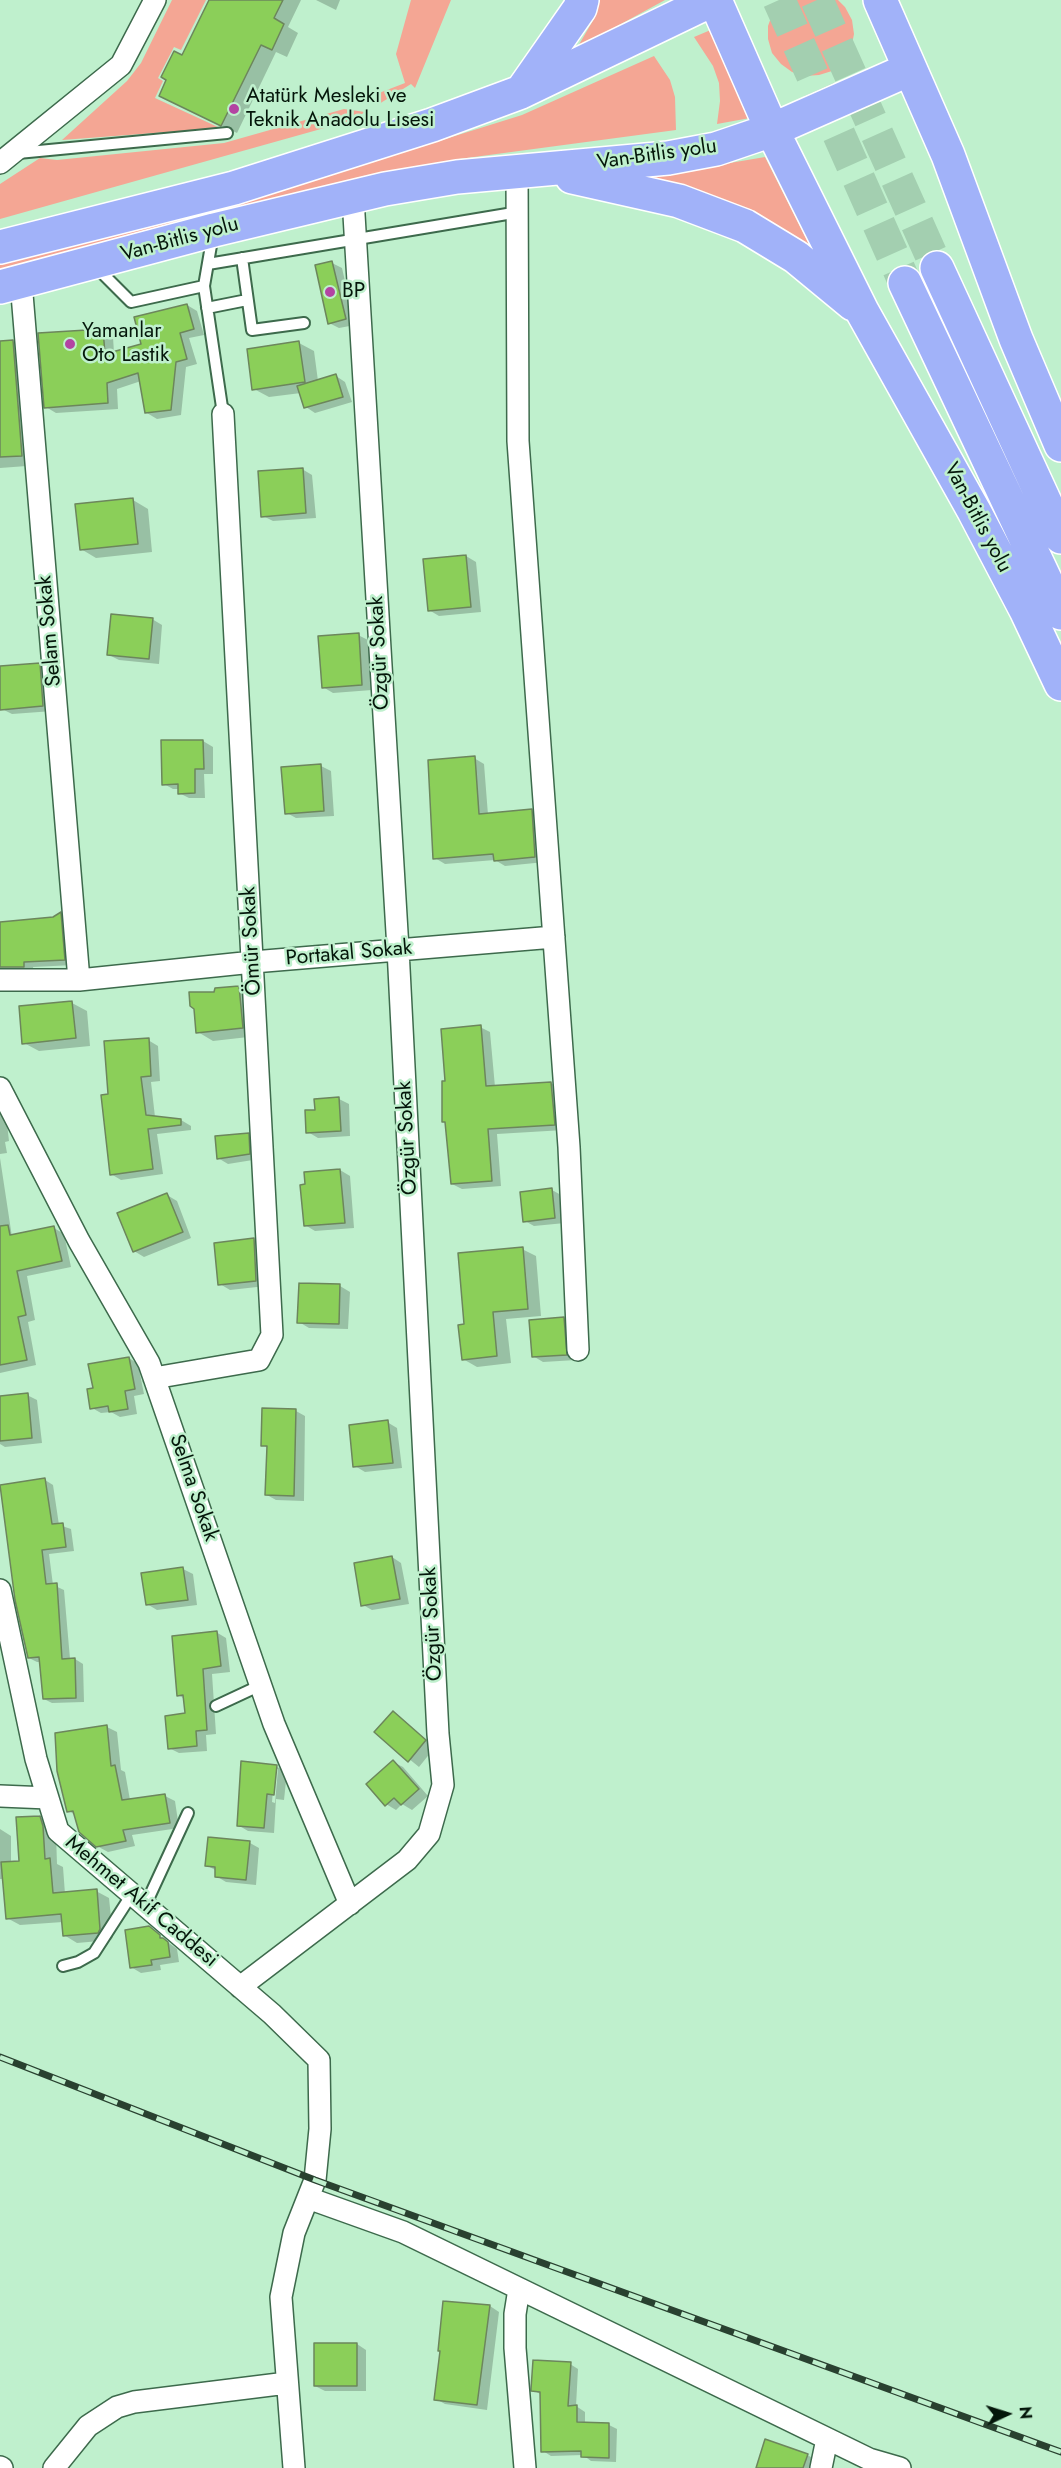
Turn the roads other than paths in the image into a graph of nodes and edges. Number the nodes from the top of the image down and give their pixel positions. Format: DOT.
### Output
graph roads {
  1 [pos="155,0"];
  2 [pos="582,0"];
  3 [pos="714,0"];
  4 [pos="880,0"];
  5 [pos="910,69"];
  6 [pos="521,92"];
  7 [pos="772,130"];
  8 [pos="226,133"];
  9 [pos="6,158"];
  10 [pos="524,170"];
  11 [pos="353,198"];
  12 [pos="519,212"];
  13 [pos="214,230"];
  14 [pos="356,238"];
  15 [pos="0,247"];
  16 [pos="242,258"];
  17 [pos="93,263"];
  18 [pos="208,264"];
  19 [pos="937,268"];
  20 [pos="905,283"];
  21 [pos="10,285"];
  22 [pos="204,286"];
  23 [pos="247,300"];
  24 [pos="207,308"];
  25 [pos="862,311"];
  26 [pos="304,323"];
  27 [pos="223,414"];
  28 [pos="1061,445"];
  29 [pos="1061,537"];
  30 [pos="1061,613"];
  31 [pos="1061,684"];
  32 [pos="554,937"];
  33 [pos="398,949"];
  34 [pos="253,962"];
  35 [pos="0,980"];
  36 [pos="79,980"];
  37 [pos="0,1089"];
  38 [pos="578,1350"];
  39 [pos="154,1378"];
  40 [pos="0,1590"];
  41 [pos="3,1614"];
  42 [pos="261,1685"];
  43 [pos="216,1706"];
  44 [pos="0,1796"];
  45 [pos="48,1798"];
  46 [pos="188,1813"];
  47 [pos="139,1900"];
  48 [pos="350,1904"];
  49 [pos="63,1966"];
  50 [pos="240,1987"];
  51 [pos="312,2189"];
  52 [pos="519,2289"];
  53 [pos="287,2383"];
  54 [pos="827,2439"];
  55 [pos="530,2466"];
  56 [pos="54,2468"];
  57 [pos="294,2468"];
  58 [pos="822,2468"];
  59 [pos="900,2468"];
  1 -- 9 [label="street"];
  2 -- 6 [label="highway"];
  3 -- 6 [label="highway, Van-Bitlis yolu"];
  3 -- 7 [label="highway"];
  4 -- 5 [label="highway"];
  5 -- 7 [label="highway"];
  5 -- 28 [label="highway"];
  6 -- 15 [label="highway, Van-Bitlis yolu"];
  7 -- 10 [label="highway, Van-Bitlis yolu"];
  7 -- 25 [label="highway, Van-Bitlis yolu"];
  8 -- 9 [label="lane"];
  10 -- 11 [label="highway, Van-Bitlis yolu"];
  10 -- 12 [label="street"];
  10 -- 25 [label="highway"];
  11 -- 13 [label="highway, Van-Bitlis yolu"];
  11 -- 14 [label="street, Özgür Sokak"];
  12 -- 14 [label="lane"];
  12 -- 32 [label="street"];
  13 -- 17 [label="highway, Van-Bitlis yolu"];
  13 -- 18 [label="lane"];
  14 -- 16 [label="lane"];
  14 -- 33 [label="street, Özgür Sokak"];
  16 -- 18 [label="lane"];
  16 -- 23 [label="lane"];
  17 -- 21 [label="highway, Van-Bitlis yolu"];
  17 -- 22 [label="lane"];
  18 -- 22 [label="lane"];
  19 -- 29 [label="highway"];
  20 -- 30 [label="highway"];
  21 -- 36 [label="street, Selam Sokak"];
  22 -- 24 [label="lane"];
  23 -- 24 [label="lane"];
  23 -- 26 [label="lane"];
  24 -- 27 [label="lane"];
  25 -- 31 [label="highway, Van-Bitlis yolu"];
  27 -- 34 [label="street, Ömür Sokak"];
  32 -- 33 [label="street, Portakal Sokak"];
  32 -- 38 [label="street"];
  33 -- 34 [label="street, Portakal Sokak"];
  33 -- 48 [label="street, Özgür Sokak"];
  34 -- 36 [label="street, Portakal Sokak"];
  34 -- 39 [label="street, Ömür Sokak"];
  35 -- 36 [label="street, Portakal Sokak"];
  37 -- 39 [label="street, Selma Sokak"];
  39 -- 42 [label="street, Selma Sokak"];
  40 -- 41 [label="street, Mehmet Akif Caddesi"];
  41 -- 45 [label="street, Mehmet Akif Caddesi"];
  42 -- 43 [label="lane"];
  42 -- 48 [label="street, Selma Sokak"];
  44 -- 45 [label="street"];
  45 -- 47 [label="street, Mehmet Akif Caddesi"];
  46 -- 47 [label="lane"];
  47 -- 49 [label="lane"];
  47 -- 50 [label="street, Mehmet Akif Caddesi"];
  48 -- 50 [label="street, Özgür Sokak"];
  50 -- 51 [label="street, Mehmet Akif Caddesi"];
  51 -- 52 [label="street"];
  51 -- 53 [label="street, Mehmet Akif Caddesi"];
  52 -- 54 [label="street"];
  52 -- 55 [label="street"];
  53 -- 56 [label="street"];
  53 -- 57 [label="street, Mehmet Akif Caddesi"];
  54 -- 58 [label="street"];
  54 -- 59 [label="street"];
}
